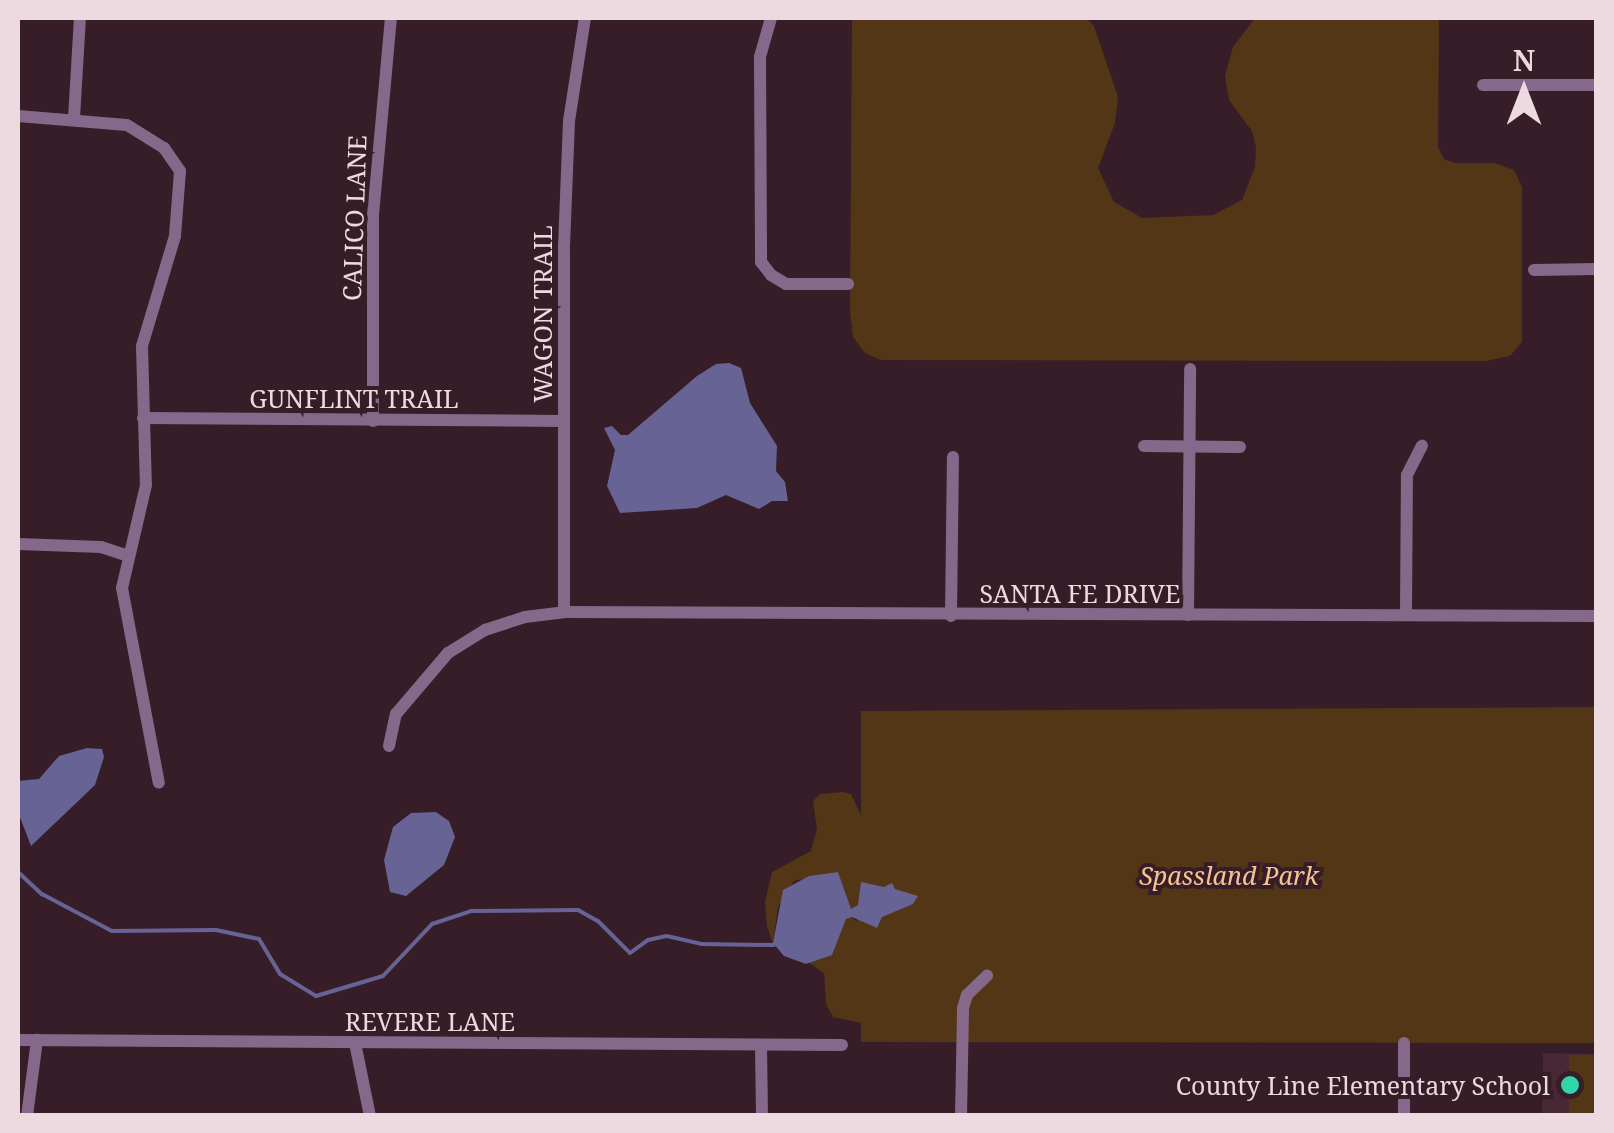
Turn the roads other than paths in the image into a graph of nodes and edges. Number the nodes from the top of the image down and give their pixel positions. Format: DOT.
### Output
graph roads {
  1 [pos="80,18"];
  2 [pos="391,18"];
  3 [pos="585,18"];
  4 [pos="771,18"];
  5 [pos="1596,84"];
  6 [pos="1483,85"];
  7 [pos="18,116"];
  8 [pos="74,118"];
  9 [pos="1596,269"];
  10 [pos="1534,270"];
  11 [pos="848,284"];
  12 [pos="1190,370"];
  13 [pos="143,418"];
  14 [pos="373,421"];
  15 [pos="564,421"];
  16 [pos="1144,446"];
  17 [pos="1422,446"];
  18 [pos="1189,447"];
  19 [pos="1240,447"];
  20 [pos="953,457"];
  21 [pos="18,544"];
  22 [pos="130,556"];
  23 [pos="564,612"];
  24 [pos="1406,612"];
  25 [pos="1188,615"];
  26 [pos="951,616"];
  27 [pos="1596,616"];
  28 [pos="389,746"];
  29 [pos="159,784"];
  30 [pos="987,976"];
  31 [pos="18,1040"];
  32 [pos="37,1040"];
  33 [pos="355,1043"];
  34 [pos="1404,1043"];
  35 [pos="762,1045"];
  36 [pos="842,1045"];
  37 [pos="26,1116"];
  38 [pos="370,1116"];
  39 [pos="762,1116"];
  40 [pos="962,1116"];
  41 [pos="1404,1116"];
  1 -- 8 [label="street"];
  2 -- 14 [label="street, CALICO LANE"];
  3 -- 15 [label="street, WAGON TRAIL"];
  4 -- 11 [label="street"];
  5 -- 6 [label="street"];
  7 -- 8 [label="street"];
  8 -- 13 [label="street"];
  9 -- 10 [label="street"];
  12 -- 18 [label="street"];
  13 -- 14 [label="street, GUNFLINT TRAIL"];
  13 -- 22 [label="street"];
  14 -- 15 [label="street, GUNFLINT TRAIL"];
  15 -- 23 [label="street, WAGON TRAIL"];
  16 -- 18 [label="street"];
  17 -- 24 [label="street"];
  18 -- 19 [label="street"];
  18 -- 25 [label="street"];
  20 -- 26 [label="street"];
  21 -- 22 [label="street"];
  22 -- 29 [label="street"];
  23 -- 26 [label="street, SANTA FE DRIVE"];
  23 -- 28 [label="street, SANTA FE DRIVE"];
  24 -- 25 [label="street, SANTA FE DRIVE"];
  24 -- 27 [label="street, SANTA FE DRIVE"];
  25 -- 26 [label="street, SANTA FE DRIVE"];
  30 -- 40 [label="street"];
  31 -- 32 [label="street, REVERE LANE"];
  32 -- 33 [label="street, REVERE LANE"];
  32 -- 37 [label="street"];
  33 -- 35 [label="street, REVERE LANE"];
  33 -- 38 [label="street"];
  34 -- 41 [label="street"];
  35 -- 36 [label="street, REVERE LANE"];
  35 -- 39 [label="street"];
}
